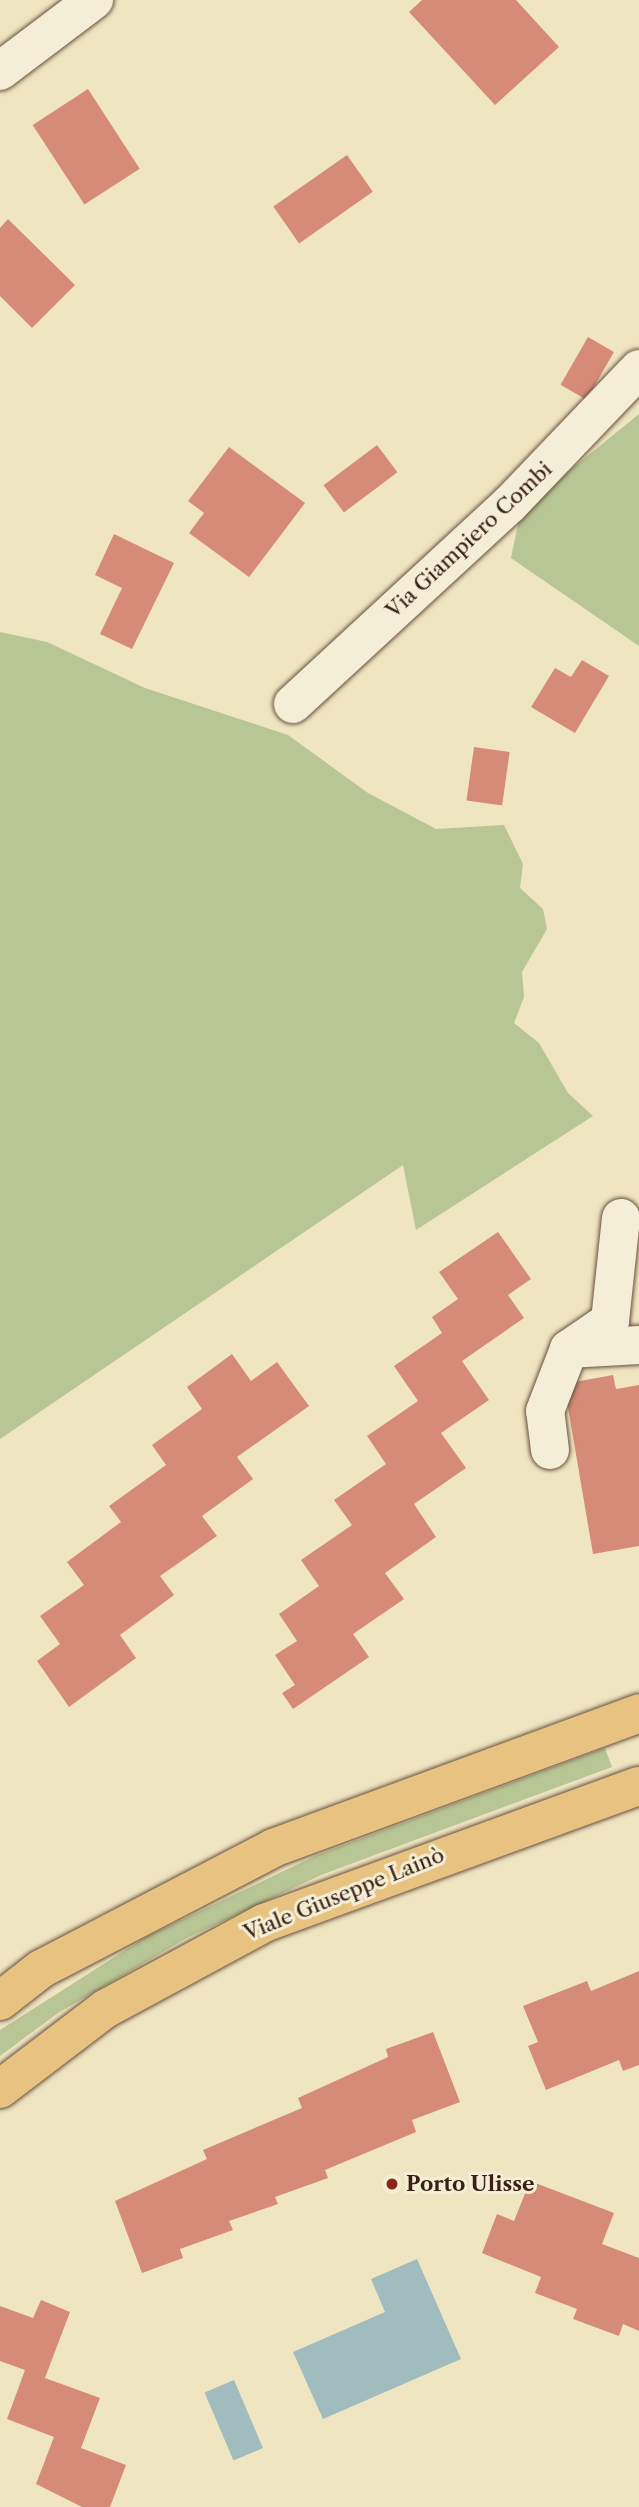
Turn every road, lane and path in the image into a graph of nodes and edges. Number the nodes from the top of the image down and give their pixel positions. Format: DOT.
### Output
graph roads {
  1 [pos="94,0"];
  2 [pos="0,71"];
  3 [pos="639,369"];
  4 [pos="293,704"];
  5 [pos="621,1218"];
  6 [pos="639,1345"];
  7 [pos="569,1349"];
  8 [pos="550,1450"];
  9 [pos="639,1713"];
  10 [pos="639,1786"];
  11 [pos="0,2001"];
  12 [pos="0,2089"];
  1 -- 2 [label="street"];
  3 -- 4 [label="street, Via Giampiero Combi"];
  5 -- 7 [label="street"];
  6 -- 7 [label="street"];
  7 -- 8 [label="street"];
  9 -- 11 [label="main road"];
  10 -- 12 [label="main road, Viale Giuseppe Lainò"];
}
